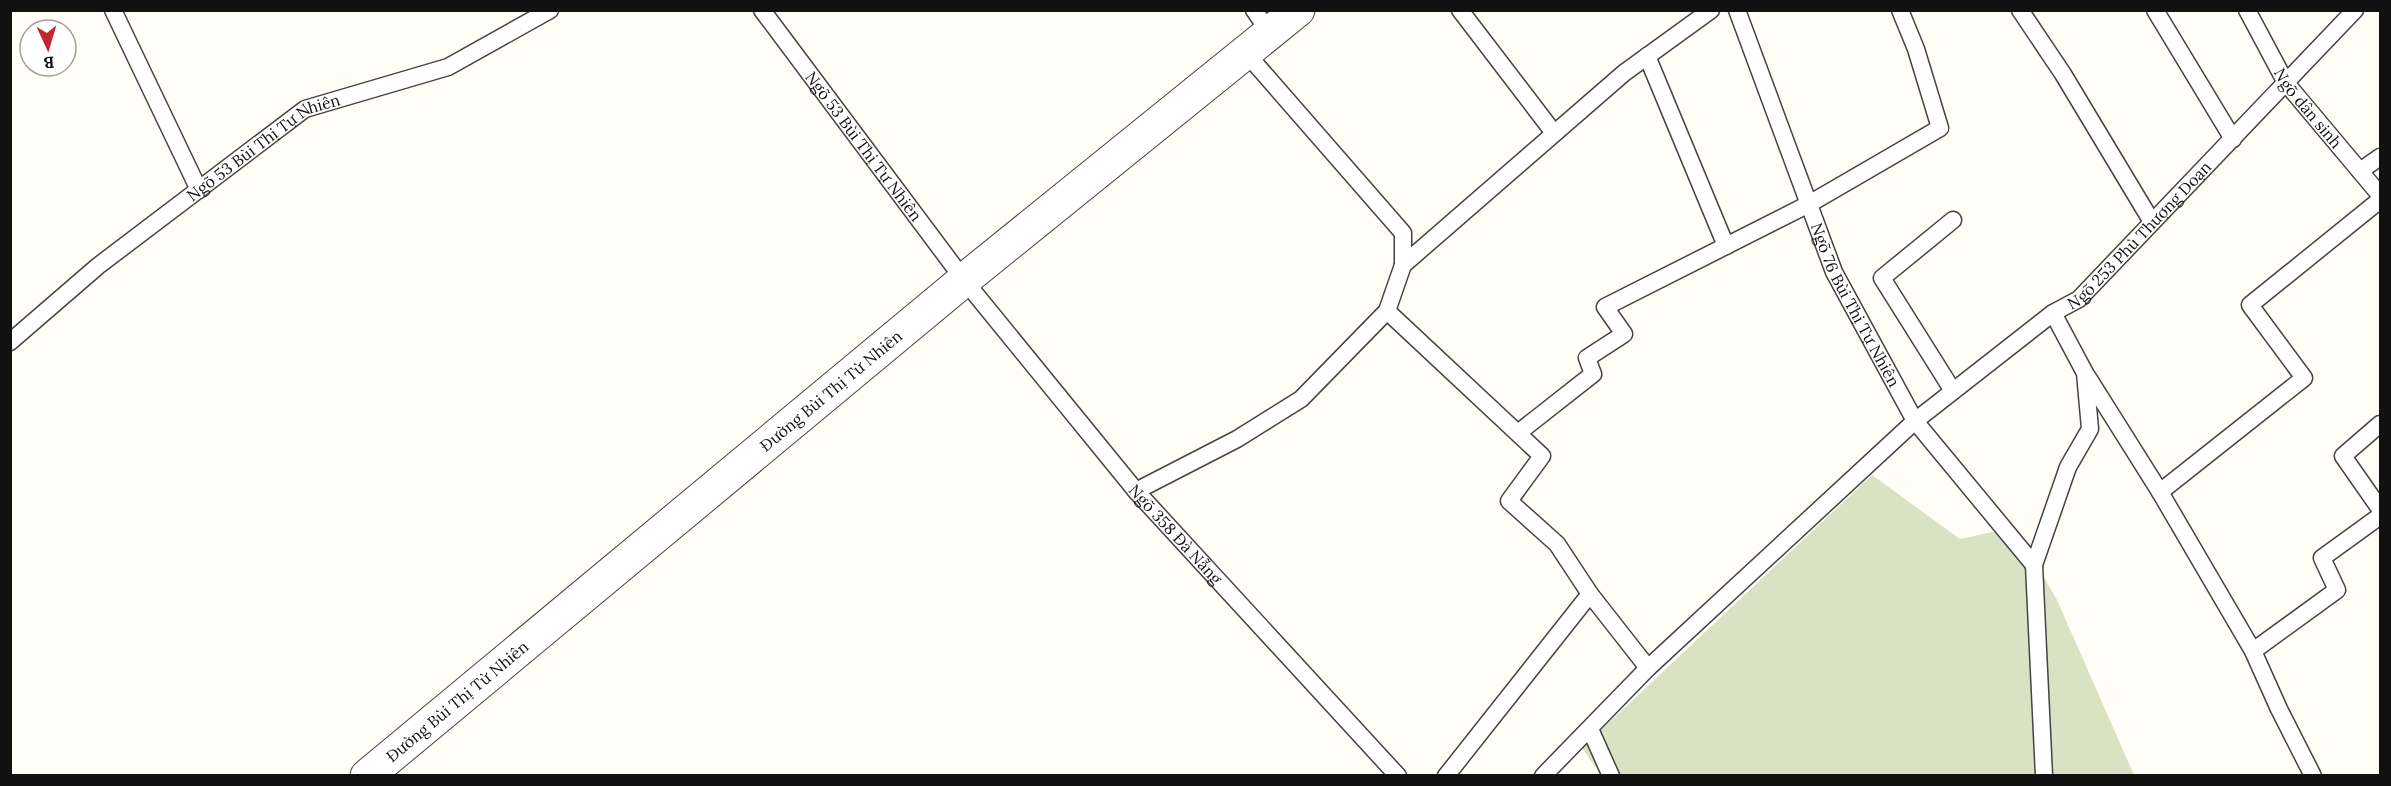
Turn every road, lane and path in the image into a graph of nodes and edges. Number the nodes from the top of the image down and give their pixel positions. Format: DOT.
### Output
graph roads {
  1 [pos="113,10"];
  2 [pos="550,10"];
  3 [pos="762,10"];
  4 [pos="1298,10"];
  5 [pos="1460,10"];
  6 [pos="1711,10"];
  7 [pos="1737,10"];
  8 [pos="2020,10"];
  9 [pos="2155,10"];
  10 [pos="2247,10"];
  11 [pos="2355,10"];
  12 [pos="1905,12"];
  13 [pos="1257,32"];
  14 [pos="1647,56"];
  15 [pos="2286,83"];
  16 [pos="1554,133"];
  17 [pos="2233,139"];
  18 [pos="2380,157"];
  19 [pos="2360,171"];
  20 [pos="199,190"];
  21 [pos="2380,198"];
  22 [pos="1809,204"];
  23 [pos="1953,220"];
  24 [pos="2152,222"];
  25 [pos="1726,246"];
  26 [pos="1403,265"];
  27 [pos="964,280"];
  28 [pos="1387,310"];
  29 [pos="2053,313"];
  30 [pos="10,342"];
  31 [pos="2085,373"];
  32 [pos="1953,391"];
  33 [pos="1915,421"];
  34 [pos="2380,424"];
  35 [pos="1518,433"];
  36 [pos="1136,491"];
  37 [pos="2160,492"];
  38 [pos="2380,508"];
  39 [pos="2380,516"];
  40 [pos="2034,565"];
  41 [pos="1590,594"];
  42 [pos="2253,651"];
  43 [pos="1648,668"];
  44 [pos="1590,729"];
  45 [pos="367,776"];
  46 [pos="1398,776"];
  47 [pos="1446,776"];
  48 [pos="1543,776"];
  49 [pos="1611,776"];
  50 [pos="2044,776"];
  51 [pos="2313,776"];
  1 -- 20 [label="lane"];
  2 -- 20 [label="lane, Ngõ 53 Bùi Thị Tự Nhiên"];
  3 -- 27 [label="lane, Ngõ 53 Bùi Thị Tự Nhiên"];
  4 -- 13 [label="street, Đường Bùi Thị Từ Nhiên"];
  5 -- 16 [label="lane"];
  6 -- 14 [label="lane"];
  7 -- 22 [label="lane, Ngõ 76 Bùi Thị Tự Nhiên"];
  8 -- 24 [label="lane"];
  9 -- 17 [label="lane"];
  10 -- 15 [label="lane, Ngõ dân sinh"];
  11 -- 15 [label="lane, Ngõ 253 Phù Thượng Doạn"];
  12 -- 22 [label="lane"];
  13 -- 26 [label="lane"];
  13 -- 27 [label="street, Đường Bùi Thị Từ Nhiên"];
  14 -- 16 [label="lane"];
  14 -- 25 [label="lane"];
  15 -- 17 [label="lane, Ngõ 253 Phù Thượng Doạn"];
  15 -- 19 [label="lane, Ngõ dân sinh"];
  16 -- 26 [label="lane"];
  17 -- 24 [label="lane, Ngõ 253 Phù Thượng Doạn"];
  18 -- 19 [label="lane"];
  19 -- 21 [label="lane, Ngõ dân sinh"];
  20 -- 30 [label="lane, Ngõ 53 Bùi Thị Tự Nhiên"];
  21 -- 37 [label="lane"];
  22 -- 25 [label="lane"];
  22 -- 33 [label="lane, Ngõ 76 Bùi Thị Tự Nhiên"];
  23 -- 32 [label="lane"];
  24 -- 29 [label="lane, Ngõ 253 Phù Thượng Doạn"];
  25 -- 35 [label="lane"];
  26 -- 28 [label="lane"];
  27 -- 36 [label="lane, Ngõ 358 Đà Nẵng"];
  27 -- 45 [label="street, Đường Bùi Thị Từ Nhiên"];
  28 -- 35 [label="lane"];
  28 -- 36 [label="lane"];
  29 -- 31 [label="lane, Ngõ 253 Phù Thượng Doạn"];
  29 -- 32 [label="lane"];
  31 -- 37 [label="lane"];
  31 -- 40 [label="lane, Ngõ 253 Phù Thượng Doạn"];
  32 -- 33 [label="lane"];
  33 -- 40 [label="lane, Ngõ 76 Bùi Thị Tự Nhiên"];
  33 -- 43 [label="lane"];
  34 -- 38 [label="lane"];
  35 -- 41 [label="lane"];
  36 -- 46 [label="lane, Ngõ 358 Đà Nẵng"];
  37 -- 42 [label="lane"];
  39 -- 42 [label="lane"];
  40 -- 50 [label="lane, Ngõ 253 Phù Thượng Doạn"];
  41 -- 43 [label="lane"];
  41 -- 47 [label="lane"];
  42 -- 51 [label="lane"];
  43 -- 44 [label="lane"];
  44 -- 48 [label="lane"];
  44 -- 49 [label="lane"];
}
